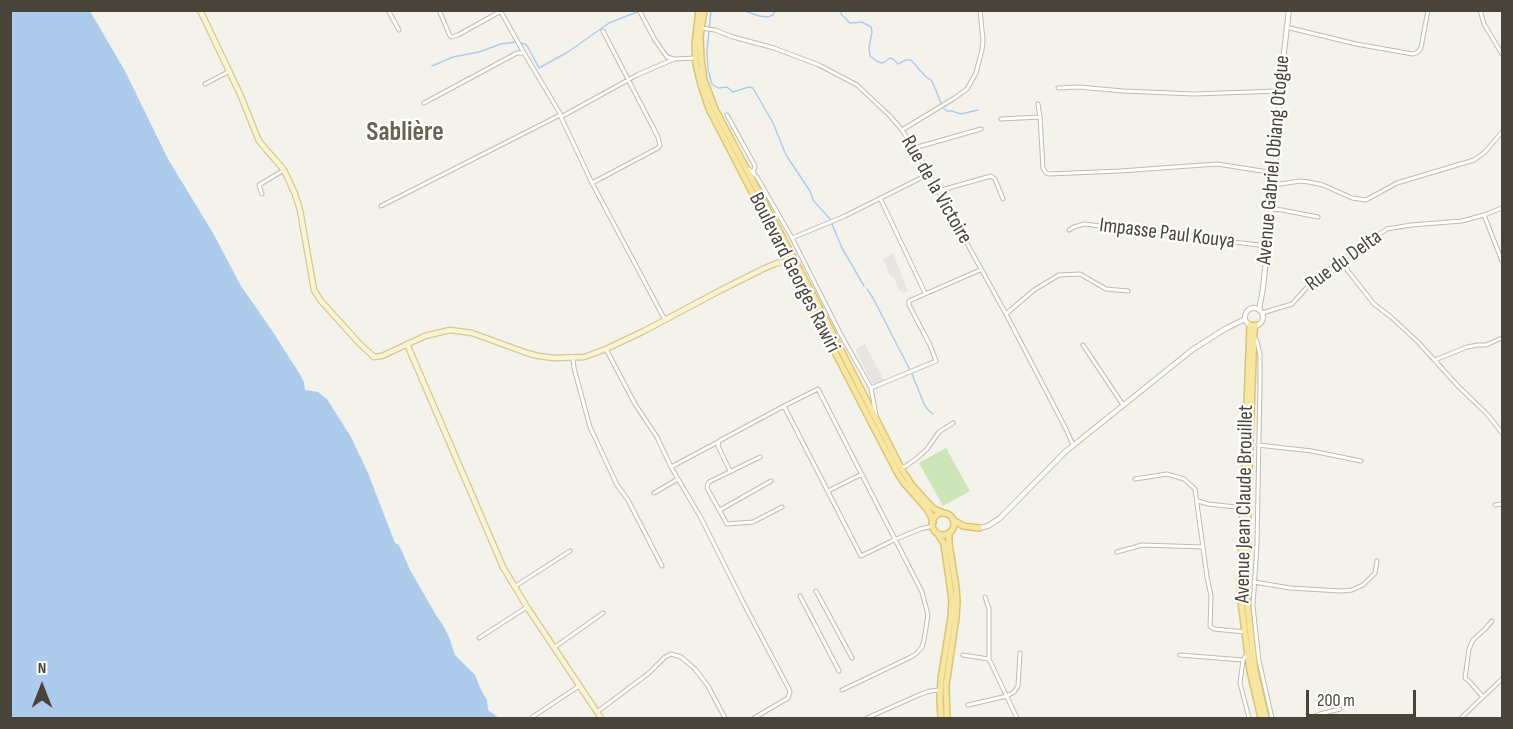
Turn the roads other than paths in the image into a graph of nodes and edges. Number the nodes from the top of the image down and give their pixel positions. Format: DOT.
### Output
graph roads {
  1 [pos="200,10"];
  2 [pos="388,10"];
  3 [pos="439,10"];
  4 [pos="639,10"];
  5 [pos="699,10"];
  6 [pos="704,10"];
  7 [pos="980,10"];
  8 [pos="1428,10"];
  9 [pos="1480,10"];
  10 [pos="501,11"];
  11 [pos="1289,11"];
  12 [pos="1286,27"];
  13 [pos="706,29"];
  14 [pos="399,30"];
  15 [pos="603,31"];
  16 [pos="524,53"];
  17 [pos="1503,54"];
  18 [pos="696,58"];
  19 [pos="674,59"];
  20 [pos="230,71"];
  21 [pos="628,80"];
  22 [pos="205,84"];
  23 [pos="1058,88"];
  24 [pos="1280,91"];
  25 [pos="424,103"];
  26 [pos="1038,104"];
  27 [pos="561,116"];
  28 [pos="728,116"];
  29 [pos="1040,117"];
  30 [pos="1001,119"];
  31 [pos="981,129"];
  32 [pos="902,130"];
  33 [pos="1503,132"];
  34 [pos="914,148"];
  35 [pos="745,167"];
  36 [pos="284,170"];
  37 [pos="753,173"];
  38 [pos="1275,173"];
  39 [pos="929,174"];
  40 [pos="592,183"];
  41 [pos="1274,185"];
  42 [pos="938,191"];
  43 [pos="261,194"];
  44 [pos="880,198"];
  45 [pos="1003,199"];
  46 [pos="381,206"];
  47 [pos="1503,208"];
  48 [pos="1271,209"];
  49 [pos="1485,215"];
  50 [pos="1318,217"];
  51 [pos="1069,230"];
  52 [pos="792,238"];
  53 [pos="1267,246"];
  54 [pos="783,250"];
  55 [pos="1503,261"];
  56 [pos="1341,262"];
  57 [pos="777,263"];
  58 [pos="791,266"];
  59 [pos="980,270"];
  60 [pos="1128,291"];
  61 [pos="925,293"];
  62 [pos="1260,311"];
  63 [pos="1006,314"];
  64 [pos="1245,319"];
  65 [pos="665,320"];
  66 [pos="1253,325"];
  67 [pos="1254,336"];
  68 [pos="1503,338"];
  69 [pos="407,344"];
  70 [pos="1083,345"];
  71 [pos="606,349"];
  72 [pos="573,358"];
  73 [pos="1435,360"];
  74 [pos="871,388"];
  75 [pos="1123,405"];
  76 [pos="784,406"];
  77 [pos="953,423"];
  78 [pos="878,425"];
  79 [pos="1503,433"];
  80 [pos="719,441"];
  81 [pos="1073,445"];
  82 [pos="1258,445"];
  83 [pos="760,457"];
  84 [pos="1361,461"];
  85 [pos="671,467"];
  86 [pos="901,468"];
  87 [pos="730,471"];
  88 [pos="862,474"];
  89 [pos="678,479"];
  90 [pos="1135,479"];
  91 [pos="771,481"];
  92 [pos="828,491"];
  93 [pos="654,493"];
  94 [pos="1198,501"];
  95 [pos="1503,504"];
  96 [pos="1495,505"];
  97 [pos="782,507"];
  98 [pos="1243,507"];
  99 [pos="720,510"];
  100 [pos="943,513"];
  101 [pos="953,520"];
  102 [pos="933,524"];
  103 [pos="979,528"];
  104 [pos="951,532"];
  105 [pos="938,534"];
  106 [pos="894,540"];
  107 [pos="1203,547"];
  108 [pos="570,551"];
  109 [pos="1117,552"];
  110 [pos="1377,561"];
  111 [pos="662,566"];
  112 [pos="1254,582"];
  113 [pos="514,587"];
  114 [pos="816,591"];
  115 [pos="800,596"];
  116 [pos="986,597"];
  117 [pos="527,607"];
  118 [pos="603,613"];
  119 [pos="1492,621"];
  120 [pos="1245,632"];
  121 [pos="479,638"];
  122 [pos="555,647"];
  123 [pos="1247,652"];
  124 [pos="1020,653"];
  125 [pos="963,655"];
  126 [pos="1180,655"];
  127 [pos="852,658"];
  128 [pos="988,658"];
  129 [pos="1243,660"];
  130 [pos="839,671"];
  131 [pos="1503,679"];
  132 [pos="580,685"];
  133 [pos="842,690"];
  134 [pos="940,690"];
  135 [pos="1007,696"];
  136 [pos="1483,697"];
  137 [pos="968,705"];
  138 [pos="1340,709"];
  139 [pos="597,712"];
  140 [pos="531,718"];
  141 [pos="601,718"];
  142 [pos="725,718"];
  143 [pos="754,718"];
  144 [pos="867,718"];
  145 [pos="941,718"];
  146 [pos="947,718"];
  147 [pos="1017,718"];
  148 [pos="1249,718"];
  149 [pos="1261,718"];
  150 [pos="1266,718"];
  151 [pos="1272,718"];
  152 [pos="1310,718"];
  153 [pos="1461,718"];
  1 -- 20 [label="main road"];
  2 -- 14 [label="street"];
  3 -- 10 [label="street"];
  4 -- 19 [label="street"];
  5 -- 18 [label="main road, Boulevard Georges Rawiri"];
  6 -- 13 [label="main road, Boulevard Georges Rawiri"];
  7 -- 32 [label="street"];
  8 -- 12 [label="street"];
  9 -- 17 [label="street"];
  10 -- 16 [label="street"];
  11 -- 12 [label="street, Avenue Gabriel Obiang Otogue"];
  12 -- 24 [label="street, Avenue Gabriel Obiang Otogue"];
  13 -- 32 [label="street, Rue de la Victoire"];
  13 -- 35 [label="main road, Boulevard Georges Rawiri"];
  15 -- 21 [label="street"];
  16 -- 25 [label="street"];
  16 -- 27 [label="street"];
  18 -- 19 [label="street"];
  18 -- 54 [label="main road, Boulevard Georges Rawiri"];
  19 -- 21 [label="street"];
  20 -- 22 [label="street"];
  20 -- 36 [label="main road"];
  21 -- 27 [label="street"];
  21 -- 40 [label="street"];
  23 -- 24 [label="street"];
  24 -- 38 [label="street, Avenue Gabriel Obiang Otogue"];
  26 -- 29 [label="street"];
  27 -- 40 [label="street"];
  27 -- 46 [label="street"];
  28 -- 37 [label="street"];
  29 -- 30 [label="street"];
  29 -- 38 [label="street"];
  31 -- 34 [label="street"];
  32 -- 34 [label="street, Rue de la Victoire"];
  33 -- 41 [label="street"];
  34 -- 39 [label="street, Rue de la Victoire"];
  35 -- 37 [label="street"];
  35 -- 78 [label="main road, Boulevard Georges Rawiri"];
  36 -- 43 [label="street"];
  36 -- 69 [label="main road"];
  37 -- 52 [label="street"];
  38 -- 41 [label="street, Avenue Gabriel Obiang Otogue"];
  39 -- 42 [label="street, Rue de la Victoire"];
  39 -- 44 [label="street"];
  40 -- 65 [label="street"];
  41 -- 48 [label="street, Avenue Gabriel Obiang Otogue"];
  42 -- 45 [label="street"];
  42 -- 59 [label="street, Rue de la Victoire"];
  44 -- 52 [label="street"];
  44 -- 61 [label="street"];
  47 -- 49 [label="street, Rue du Delta"];
  48 -- 50 [label="street"];
  48 -- 53 [label="street, Avenue Gabriel Obiang Otogue"];
  49 -- 55 [label="street"];
  49 -- 56 [label="street, Rue du Delta"];
  51 -- 53 [label="street, Impasse Paul Kouya"];
  52 -- 74 [label="street"];
  53 -- 62 [label="street, Avenue Gabriel Obiang Otogue"];
  54 -- 57 [label="main road"];
  54 -- 58 [label="main road, Boulevard Georges Rawiri"];
  56 -- 62 [label="street, Rue du Delta"];
  56 -- 73 [label="street"];
  57 -- 58 [label="main road"];
  57 -- 65 [label="main road"];
  58 -- 102 [label="main road, Boulevard Georges Rawiri"];
  59 -- 61 [label="street"];
  59 -- 63 [label="street, Rue de la Victoire"];
  60 -- 63 [label="street"];
  61 -- 74 [label="street"];
  62 -- 64 [label="street"];
  62 -- 66 [label="street"];
  63 -- 81 [label="street, Rue de la Victoire"];
  64 -- 66 [label="street"];
  64 -- 75 [label="street"];
  65 -- 71 [label="main road"];
  66 -- 67 [label="main road, Avenue Jean Claude Brouillet"];
  66 -- 98 [label="main road, Avenue Jean Claude Brouillet"];
  67 -- 82 [label="street"];
  67 -- 150 [label="main road, Avenue Jean Claude Brouillet"];
  68 -- 73 [label="street"];
  69 -- 72 [label="main road"];
  69 -- 113 [label="main road"];
  70 -- 75 [label="street"];
  71 -- 72 [label="main road"];
  71 -- 85 [label="street"];
  72 -- 111 [label="street"];
  73 -- 79 [label="street"];
  74 -- 78 [label="street"];
  75 -- 81 [label="street"];
  76 -- 80 [label="street"];
  76 -- 88 [label="street"];
  76 -- 92 [label="street"];
  77 -- 86 [label="street"];
  78 -- 86 [label="main road, Boulevard Georges Rawiri"];
  80 -- 85 [label="street"];
  80 -- 87 [label="street"];
  81 -- 103 [label="street"];
  82 -- 84 [label="street"];
  82 -- 112 [label="street"];
  83 -- 87 [label="street"];
  85 -- 89 [label="street"];
  86 -- 100 [label="main road, Boulevard Georges Rawiri"];
  87 -- 99 [label="street"];
  88 -- 92 [label="street"];
  88 -- 106 [label="street"];
  89 -- 93 [label="street"];
  89 -- 143 [label="street"];
  90 -- 94 [label="street"];
  91 -- 99 [label="street"];
  92 -- 106 [label="street"];
  94 -- 98 [label="street"];
  94 -- 107 [label="street"];
  95 -- 96 [label="street"];
  97 -- 99 [label="street"];
  98 -- 120 [label="main road, Avenue Jean Claude Brouillet"];
  100 -- 101 [label="main road"];
  100 -- 102 [label="main road"];
  101 -- 103 [label="main road"];
  101 -- 104 [label="main road"];
  102 -- 105 [label="main road"];
  102 -- 106 [label="street"];
  103 -- 104 [label="main road"];
  104 -- 105 [label="main road"];
  104 -- 146 [label="main road"];
  105 -- 134 [label="main road"];
  106 -- 133 [label="street"];
  107 -- 109 [label="street"];
  107 -- 120 [label="street"];
  108 -- 113 [label="street"];
  110 -- 112 [label="street"];
  112 -- 151 [label="street"];
  113 -- 117 [label="main road"];
  114 -- 127 [label="street"];
  115 -- 130 [label="street"];
  116 -- 128 [label="street"];
  117 -- 121 [label="street"];
  117 -- 122 [label="main road"];
  118 -- 122 [label="street"];
  119 -- 136 [label="street"];
  120 -- 123 [label="main road, Avenue Jean Claude Brouillet"];
  122 -- 132 [label="main road"];
  123 -- 129 [label="street"];
  123 -- 149 [label="main road, Avenue Jean Claude Brouillet"];
  124 -- 135 [label="street"];
  125 -- 128 [label="street"];
  126 -- 129 [label="street"];
  128 -- 135 [label="street"];
  129 -- 148 [label="street"];
  131 -- 136 [label="street"];
  132 -- 139 [label="main road"];
  132 -- 140 [label="street"];
  134 -- 144 [label="street"];
  134 -- 145 [label="main road"];
  135 -- 137 [label="street"];
  135 -- 147 [label="street"];
  136 -- 153 [label="street"];
  138 -- 152 [label="street"];
  139 -- 141 [label="main road"];
  139 -- 142 [label="street"];
}
